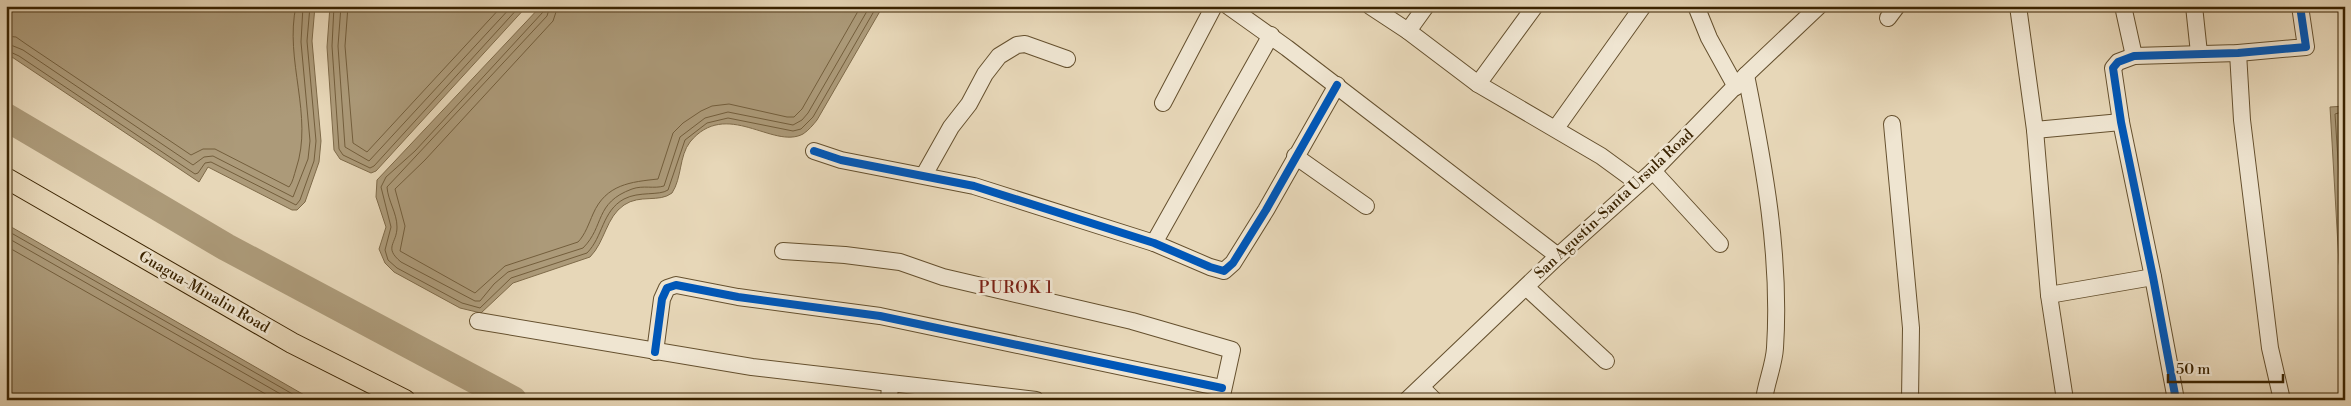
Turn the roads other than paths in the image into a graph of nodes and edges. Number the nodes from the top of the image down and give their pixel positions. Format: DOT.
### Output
graph roads {
  1 [pos="1214,6"];
  2 [pos="1228,6"];
  3 [pos="1370,6"];
  4 [pos="1426,6"];
  5 [pos="1535,6"];
  6 [pos="1642,6"];
  7 [pos="1696,6"];
  8 [pos="1819,6"];
  9 [pos="2018,6"];
  10 [pos="2123,6"];
  11 [pos="2194,6"];
  12 [pos="2300,6"];
  13 [pos="1408,31"];
  14 [pos="1271,36"];
  15 [pos="2199,53"];
  16 [pos="2238,53"];
  17 [pos="2134,56"];
  18 [pos="1067,59"];
  19 [pos="1741,81"];
  20 [pos="1478,84"];
  21 [pos="1337,86"];
  22 [pos="1163,103"];
  23 [pos="2121,122"];
  24 [pos="1892,124"];
  25 [pos="1556,128"];
  26 [pos="2035,130"];
  27 [pos="814,151"];
  28 [pos="1295,156"];
  29 [pos="1653,171"];
  30 [pos="924,175"];
  31 [pos="6,178"];
  32 [pos="1638,183"];
  33 [pos="1366,206"];
  34 [pos="1154,243"];
  35 [pos="1720,244"];
  36 [pos="783,251"];
  37 [pos="1558,256"];
  38 [pos="2153,277"];
  39 [pos="1526,287"];
  40 [pos="2049,295"];
  41 [pos="478,320"];
  42 [pos="655,352"];
  43 [pos="1606,361"];
  44 [pos="1422,388"];
  45 [pos="890,392"];
  46 [pos="1221,394"];
  47 [pos="405,400"];
  48 [pos="1036,400"];
  49 [pos="1407,400"];
  50 [pos="1434,400"];
  51 [pos="1764,400"];
  52 [pos="1910,400"];
  53 [pos="2065,400"];
  54 [pos="2176,400"];
  55 [pos="2282,400"];
  1 -- 22 [label="street"];
  2 -- 14 [label="street"];
  3 -- 13 [label="street"];
  4 -- 13 [label="street"];
  5 -- 20 [label="street"];
  6 -- 25 [label="street"];
  7 -- 19 [label="street"];
  8 -- 19 [label="street, San Agustin-Santa Ursula Road"];
  9 -- 26 [label="street"];
  10 -- 17 [label="street"];
  11 -- 15 [label="street"];
  12 -- 16 [label="street"];
  13 -- 20 [label="street"];
  14 -- 21 [label="street"];
  14 -- 34 [label="street"];
  15 -- 16 [label="street"];
  15 -- 17 [label="street"];
  16 -- 55 [label="street"];
  17 -- 23 [label="street"];
  18 -- 30 [label="street"];
  19 -- 29 [label="street, San Agustin-Santa Ursula Road"];
  19 -- 51 [label="street"];
  20 -- 25 [label="street"];
  21 -- 28 [label="street"];
  21 -- 37 [label="street"];
  23 -- 26 [label="street"];
  23 -- 38 [label="street"];
  24 -- 52 [label="street"];
  25 -- 32 [label="street"];
  26 -- 40 [label="street"];
  27 -- 30 [label="street"];
  28 -- 33 [label="street"];
  28 -- 34 [label="street"];
  29 -- 32 [label="street, San Agustin-Santa Ursula Road"];
  29 -- 35 [label="street"];
  30 -- 34 [label="street"];
  31 -- 47 [label="main road, Guagua-Minalin Road"];
  32 -- 37 [label="street, San Agustin-Santa Ursula Road"];
  36 -- 46 [label="street"];
  37 -- 39 [label="street, San Agustin-Santa Ursula Road"];
  38 -- 40 [label="street"];
  38 -- 54 [label="street"];
  39 -- 43 [label="street"];
  39 -- 44 [label="street, San Agustin-Santa Ursula Road"];
  40 -- 53 [label="street"];
  41 -- 42 [label="street"];
  42 -- 45 [label="street"];
  42 -- 46 [label="street"];
  44 -- 49 [label="street, San Agustin-Santa Ursula Road"];
  44 -- 50 [label="street"];
  45 -- 48 [label="street"];
}
